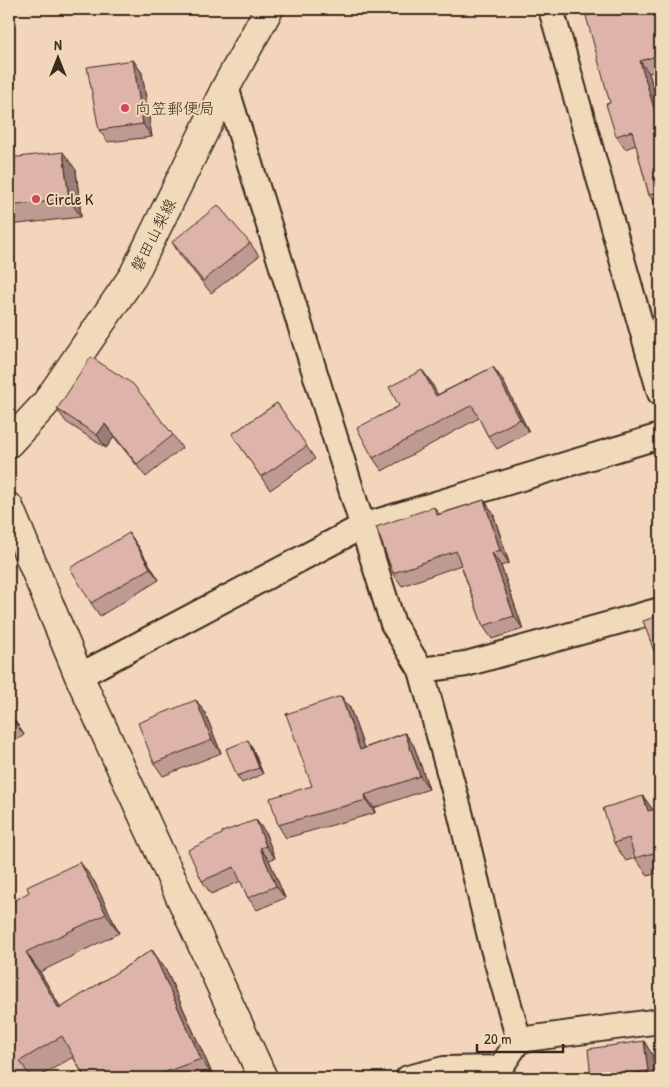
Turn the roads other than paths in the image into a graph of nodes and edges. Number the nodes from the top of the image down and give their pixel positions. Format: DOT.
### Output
graph roads {
  1 [pos="269,9"];
  2 [pos="551,9"];
  3 [pos="226,88"];
  4 [pos="660,393"];
  5 [pos="660,436"];
  6 [pos="9,443"];
  7 [pos="9,507"];
  8 [pos="363,526"];
  9 [pos="660,610"];
  10 [pos="421,670"];
  11 [pos="79,676"];
  12 [pos="660,1021"];
  13 [pos="519,1040"];
  14 [pos="263,1078"];
  15 [pos="408,1078"];
  1 -- 3 [label="street, 磐田山梨線"];
  2 -- 4 [label="street"];
  3 -- 6 [label="street, 磐田山梨線"];
  3 -- 8 [label="street"];
  5 -- 8 [label="street"];
  7 -- 11 [label="street"];
  8 -- 10 [label="street"];
  8 -- 11 [label="street"];
  9 -- 10 [label="street"];
  10 -- 13 [label="street"];
  11 -- 14 [label="street"];
  12 -- 13 [label="street"];
  13 -- 15 [label="street"];
}
